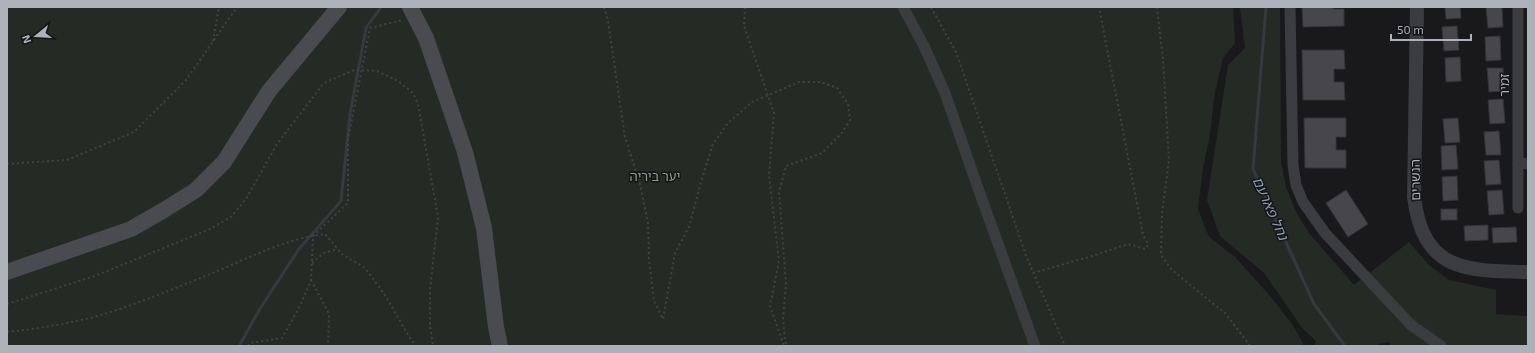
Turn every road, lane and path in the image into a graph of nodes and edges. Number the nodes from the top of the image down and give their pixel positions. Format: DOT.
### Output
graph roads {
  1 [pos="219,7"];
  2 [pos="238,7"];
  3 [pos="339,7"];
  4 [pos="604,7"];
  5 [pos="745,7"];
  6 [pos="903,7"];
  7 [pos="931,7"];
  8 [pos="1099,7"];
  9 [pos="1157,7"];
  10 [pos="1290,7"];
  11 [pos="1416,7"];
  12 [pos="1518,7"];
  13 [pos="412,11"];
  14 [pos="213,42"];
  15 [pos="354,70"];
  16 [pos="361,70"];
  17 [pos="768,95"];
  18 [pos="7,164"];
  19 [pos="1523,164"];
  20 [pos="1518,208"];
  21 [pos="313,236"];
  22 [pos="338,250"];
  23 [pos="312,263"];
  24 [pos="7,272"];
  25 [pos="1528,272"];
  26 [pos="1033,273"];
  27 [pos="311,280"];
  28 [pos="7,332"];
  29 [pos="248,346"];
  30 [pos="328,346"];
  31 [pos="416,346"];
  32 [pos="433,346"];
  33 [pos="500,346"];
  34 [pos="784,346"];
  35 [pos="787,346"];
  36 [pos="1035,346"];
  37 [pos="1065,346"];
  38 [pos="1250,346"];
  39 [pos="1441,346"];
  1 -- 14 [label="path"];
  2 -- 14 [label="path"];
  3 -- 24 [label="main road"];
  4 -- 17 [label="path"];
  5 -- 17 [label="path"];
  6 -- 36 [label="street"];
  7 -- 26 [label="path"];
  8 -- 26 [label="path"];
  9 -- 38 [label="path"];
  10 -- 39 [label="street"];
  11 -- 25 [label="street, הנשרים"];
  12 -- 19 [label="street, זמיר"];
  13 -- 16 [label="path"];
  13 -- 33 [label="main road"];
  14 -- 18 [label="path"];
  15 -- 16 [label="path"];
  16 -- 21 [label="path"];
  16 -- 32 [label="path"];
  17 -- 34 [label="path"];
  17 -- 35 [label="path"];
  19 -- 20 [label="street, זמיר"];
  21 -- 22 [label="path"];
  21 -- 23 [label="path"];
  21 -- 28 [label="path"];
  22 -- 23 [label="path"];
  22 -- 31 [label="path"];
  23 -- 27 [label="path"];
  26 -- 37 [label="path"];
  27 -- 29 [label="path"];
  27 -- 30 [label="path"];
}
